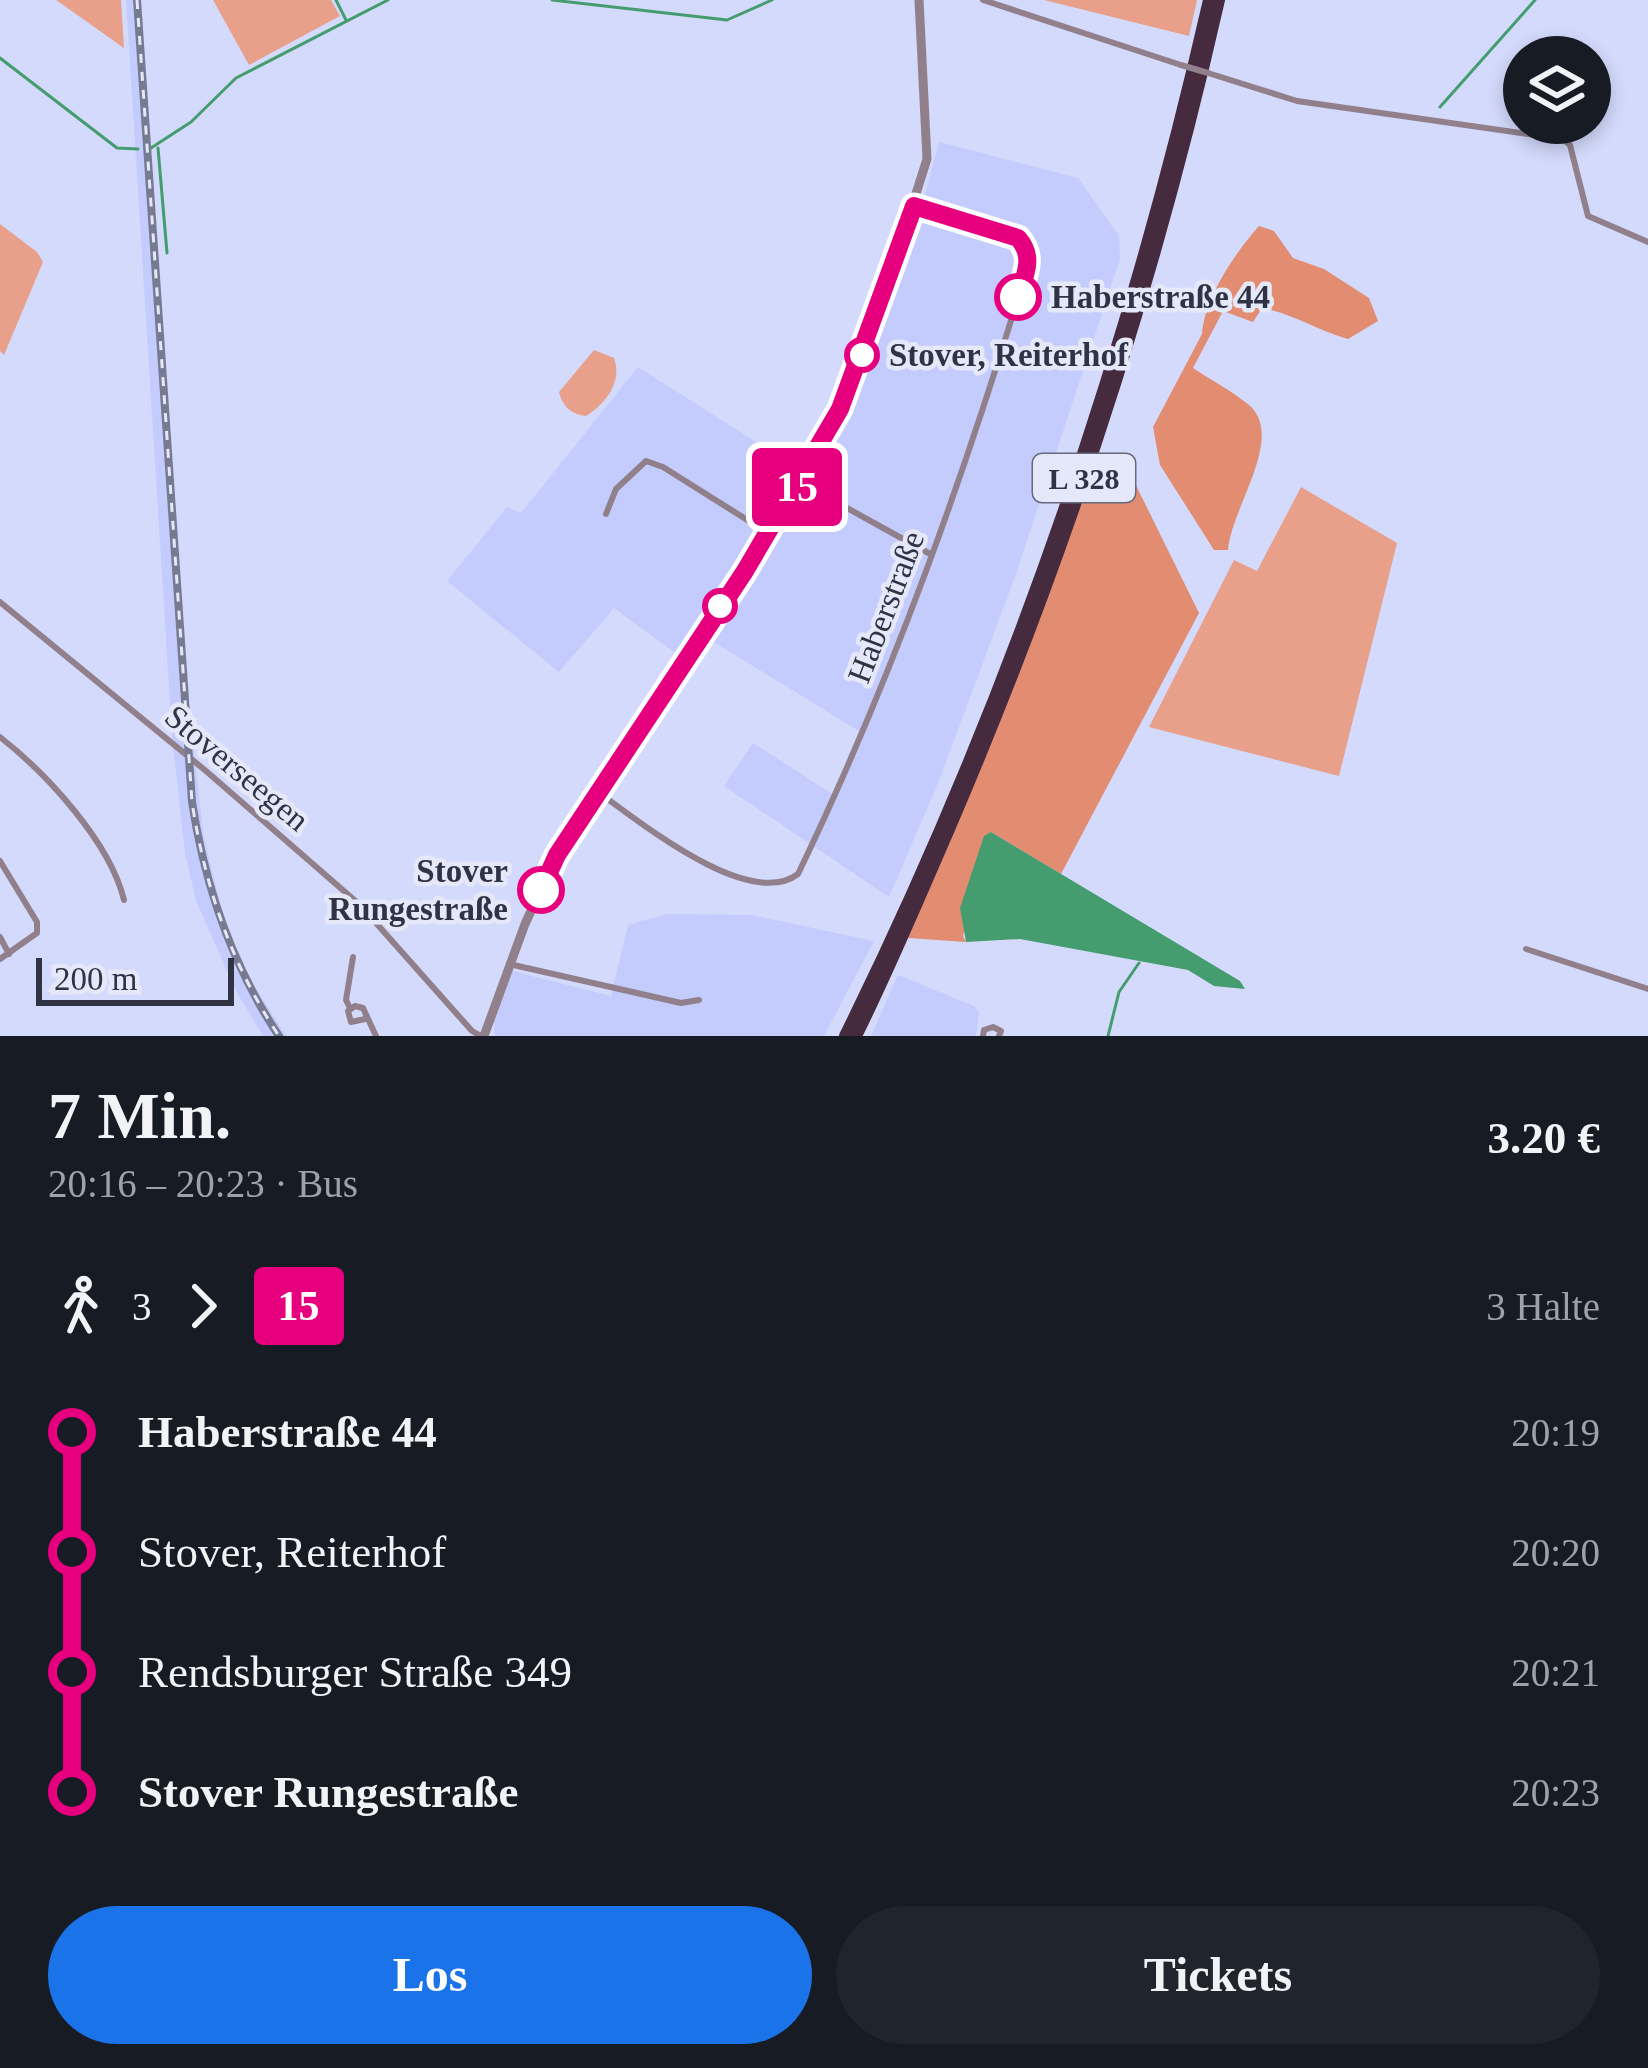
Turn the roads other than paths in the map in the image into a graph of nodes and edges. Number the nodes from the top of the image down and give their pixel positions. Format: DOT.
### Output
graph roads {
  1 [pos="919,0"];
  2 [pos="983,0"];
  3 [pos="1209,0"];
  4 [pos="1219,0"];
  5 [pos="914,206"];
  6 [pos="1648,242"];
  7 [pos="800,482"];
  8 [pos="606,514"];
  9 [pos="768,533"];
  10 [pos="932,555"];
  11 [pos="0,602"];
  12 [pos="0,737"];
  13 [pos="598,792"];
  14 [pos="0,861"];
  15 [pos="124,900"];
  16 [pos="0,937"];
  17 [pos="1526,949"];
  18 [pos="9,954"];
  19 [pos="353,957"];
  20 [pos="0,959"];
  21 [pos="509,964"];
  22 [pos="1648,989"];
  23 [pos="699,1000"];
  24 [pos="350,1008"];
  25 [pos="365,1019"];
  26 [pos="376,1036"];
  27 [pos="482,1036"];
  28 [pos="845,1036"];
  29 [pos="856,1036"];
  30 [pos="983,1036"];
  31 [pos="999,1036"];
  1 -- 5 [label="street"];
  2 -- 6 [label="street, bridge"];
  3 -- 28 [label="highway, L 328"];
  4 -- 29 [label="highway, L 328"];
  5 -- 7 [label="street"];
  5 -- 10 [label="street, Haberstraße"];
  7 -- 9 [label="street"];
  7 -- 10 [label="street"];
  8 -- 9 [label="street"];
  9 -- 13 [label="street"];
  10 -- 13 [label="street, Haberstraße"];
  11 -- 27 [label="street, Stoverseegen"];
  12 -- 15 [label="street"];
  13 -- 21 [label="street"];
  14 -- 18 [label="street"];
  16 -- 18 [label="street"];
  17 -- 22 [label="street"];
  18 -- 20 [label="street"];
  19 -- 24 [label="street"];
  21 -- 23 [label="street"];
  21 -- 27 [label="street"];
  24 -- 25 [label="street"];
  24 -- 25 [label="street"];
  25 -- 26 [label="street"];
  30 -- 31 [label="street"];
}
